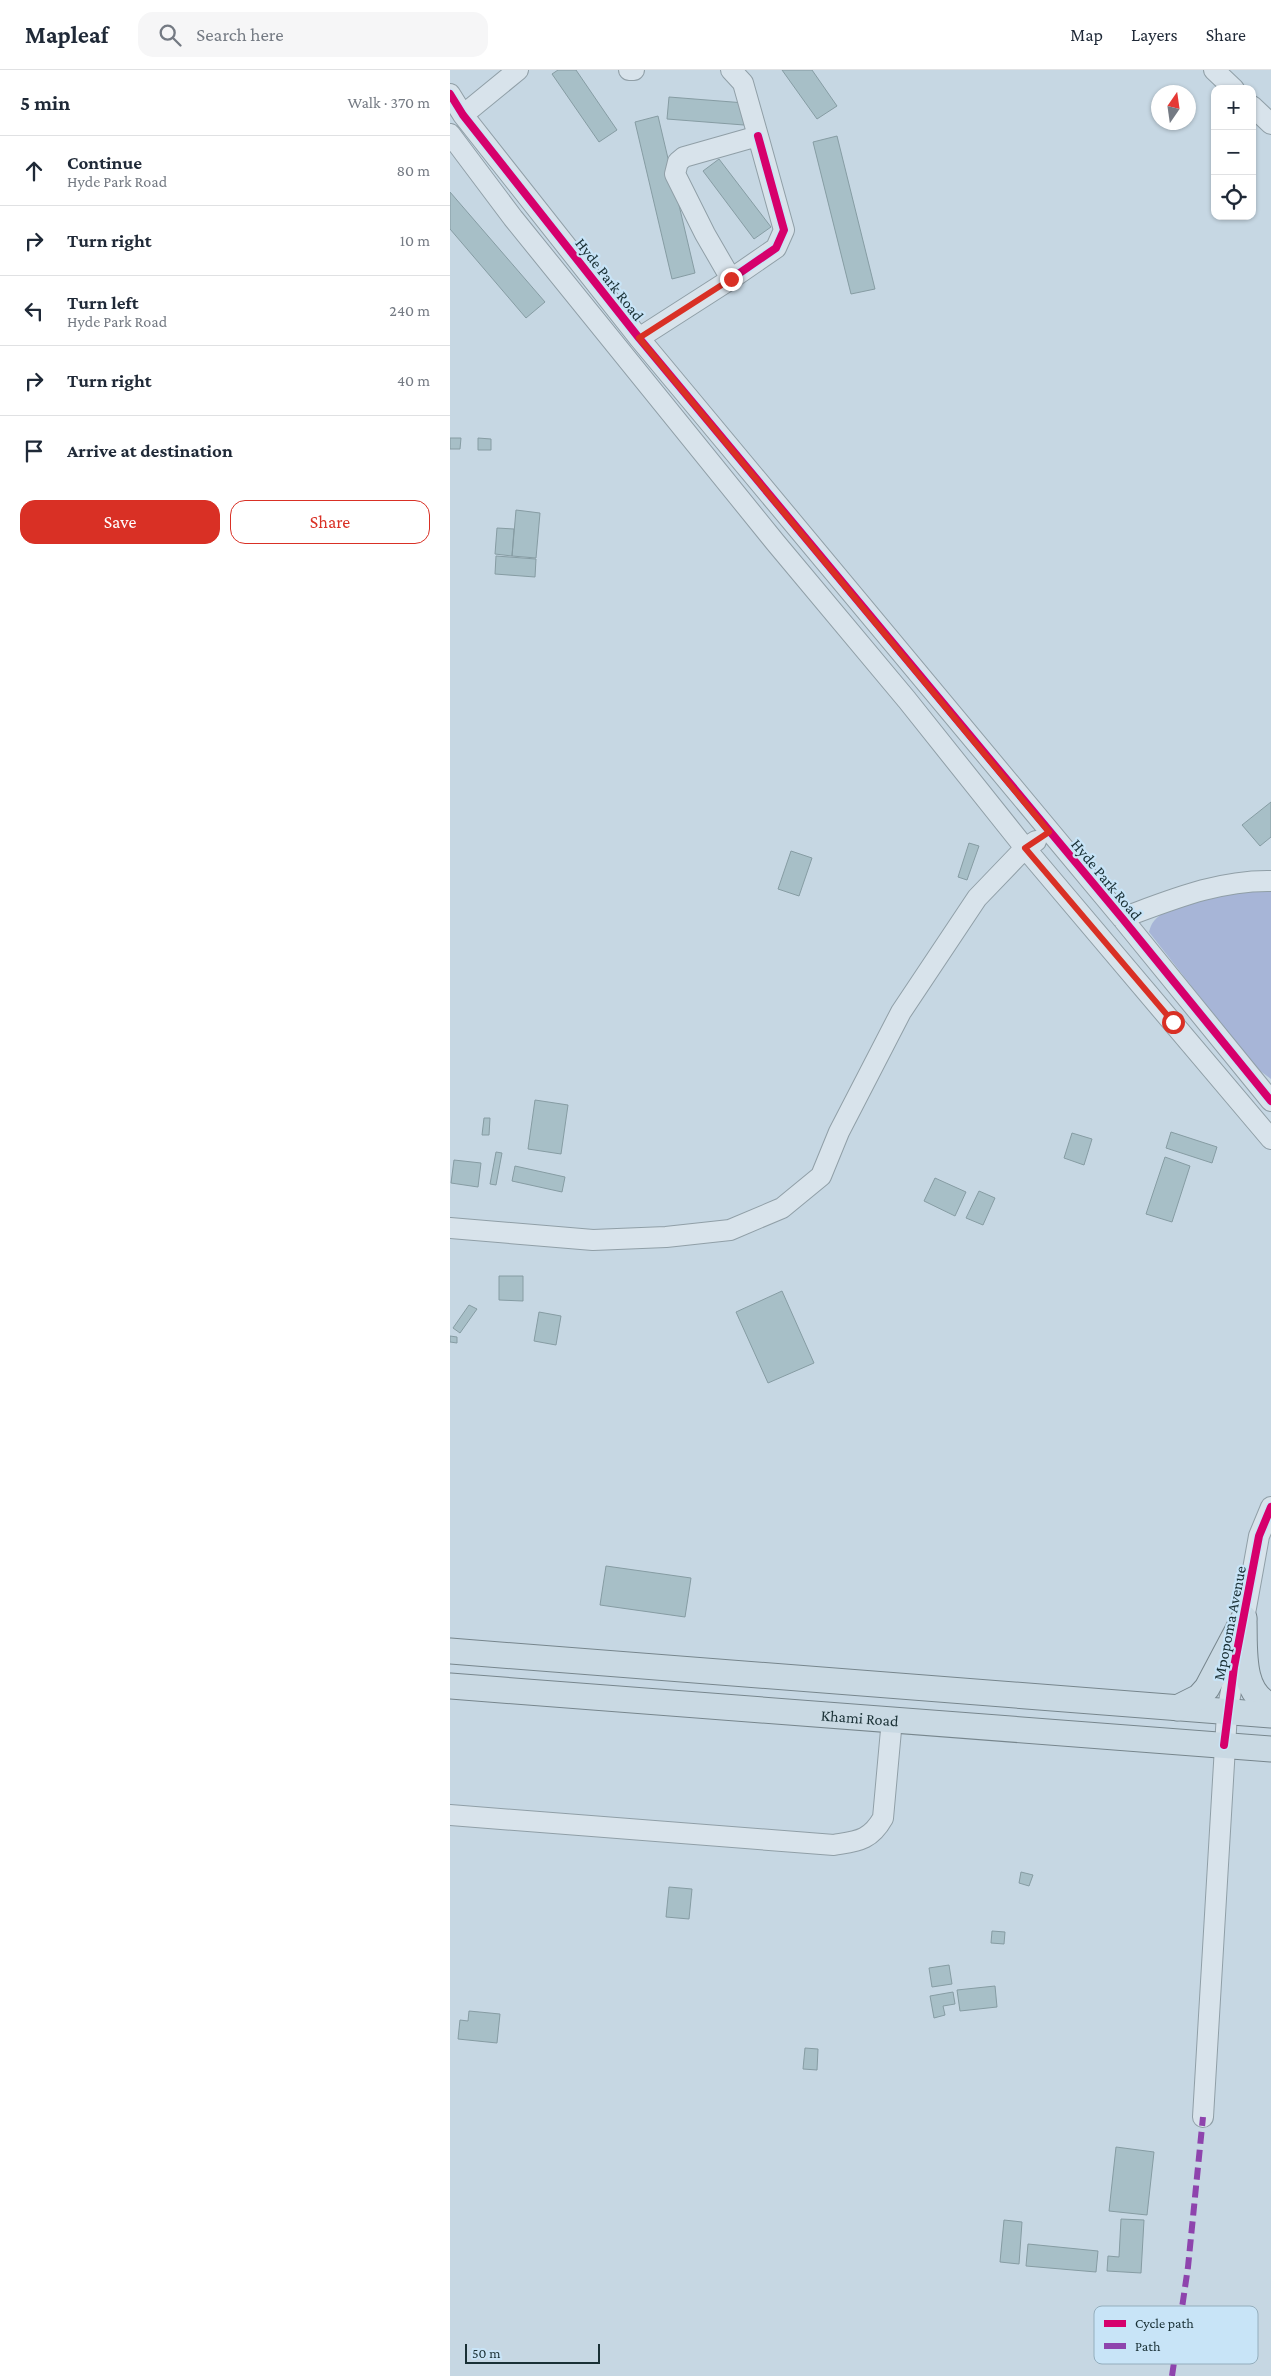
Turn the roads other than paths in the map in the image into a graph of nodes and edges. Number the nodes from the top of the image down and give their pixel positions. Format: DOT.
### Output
graph roads {
  1 [pos="518,70"];
  2 [pos="629,70"];
  3 [pos="634,70"];
  4 [pos="731,70"];
  5 [pos="1214,70"];
  6 [pos="1230,85"];
  7 [pos="450,94"];
  8 [pos="1256,110"];
  9 [pos="463,115"];
  10 [pos="1271,124"];
  11 [pos="450,134"];
  12 [pos="758,136"];
  13 [pos="731,279"];
  14 [pos="639,338"];
  15 [pos="1049,832"];
  16 [pos="1025,848"];
  17 [pos="1271,881"];
  18 [pos="1122,918"];
  19 [pos="1264,1089"];
  20 [pos="1271,1101"];
  21 [pos="1271,1139"];
  22 [pos="450,1228"];
  23 [pos="1271,1507"];
  24 [pos="1244,1618"];
  25 [pos="450,1652"];
  26 [pos="450,1686"];
  27 [pos="1271,1705"];
  28 [pos="1177,1708"];
  29 [pos="1227,1713"];
  30 [pos="1271,1715"];
  31 [pos="892,1718"];
  32 [pos="1224,1746"];
  33 [pos="1271,1749"];
  34 [pos="450,1815"];
  35 [pos="1203,2117"];
  1 -- 9 [label="street"];
  2 -- 3 [label="street"];
  4 -- 12 [label="street"];
  5 -- 6 [label="street"];
  7 -- 9 [label="street, Hyde Park Road"];
  8 -- 10 [label="street"];
  9 -- 14 [label="street, Hyde Park Road"];
  11 -- 16 [label="street"];
  12 -- 13 [label="street"];
  12 -- 13 [label="street"];
  13 -- 14 [label="street"];
  14 -- 15 [label="street, Hyde Park Road"];
  15 -- 16 [label="street"];
  15 -- 18 [label="street, Hyde Park Road"];
  16 -- 21 [label="street"];
  16 -- 22 [label="street"];
  17 -- 18 [label="street"];
  18 -- 19 [label="street, Hyde Park Road"];
  19 -- 20 [label="street, Hyde Park Road"];
  23 -- 24 [label="street, Mpopoma Avenue"];
  24 -- 27 [label="main road"];
  24 -- 28 [label="main road"];
  24 -- 29 [label="street, Mpopoma Avenue"];
  25 -- 28 [label="main road, Khami Road"];
  26 -- 31 [label="main road, Khami Road"];
  28 -- 29 [label="main road, Khami Road"];
  29 -- 30 [label="main road, Khami Road"];
  29 -- 32 [label="street, Mpopoma Avenue"];
  31 -- 32 [label="main road, Khami Road"];
  31 -- 34 [label="street"];
  32 -- 33 [label="main road, Khami Road"];
  32 -- 35 [label="street, Mpopoma Avenue"];
}
